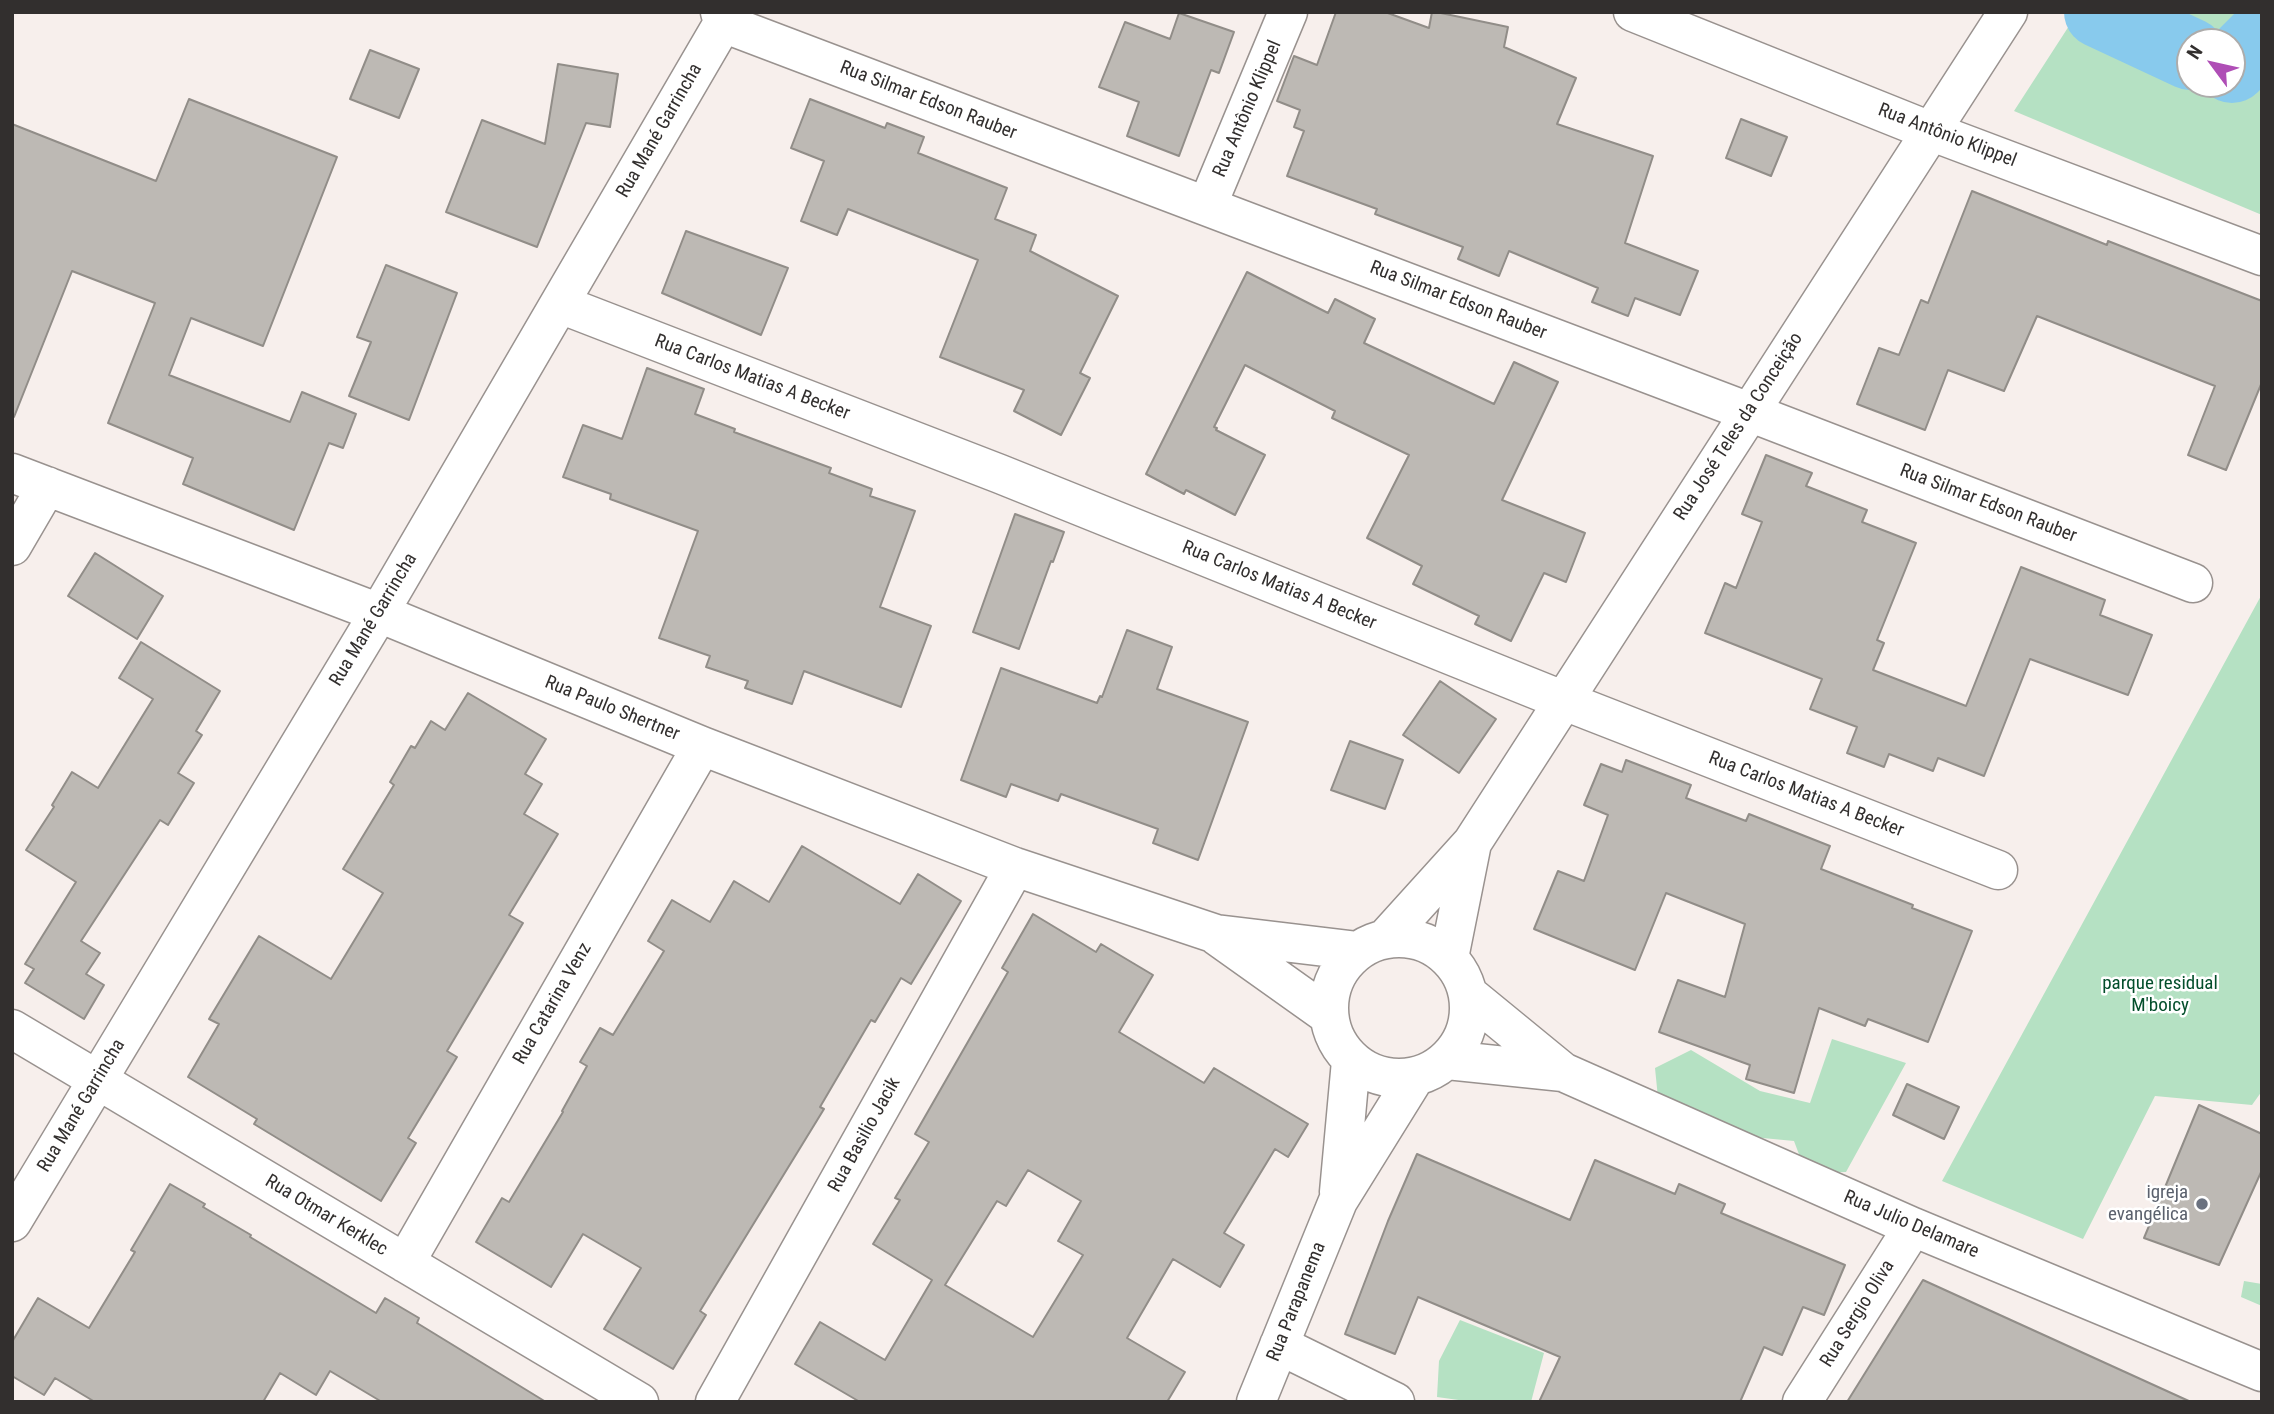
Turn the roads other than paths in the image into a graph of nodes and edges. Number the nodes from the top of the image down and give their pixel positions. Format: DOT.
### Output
graph roads {
  1 [pos="1289,12"];
  2 [pos="1633,12"];
  3 [pos="2008,12"];
  4 [pos="721,18"];
  5 [pos="1930,131"];
  6 [pos="1207,206"];
  7 [pos="2262,256"];
  8 [pos="560,304"];
  9 [pos="1749,412"];
  10 [pos="12,473"];
  11 [pos="47,486"];
  12 [pos="12,546"];
  13 [pos="2193,583"];
  14 [pos="379,613"];
  15 [pos="1562,700"];
  16 [pos="702,746"];
  17 [pos="1472,843"];
  18 [pos="1015,867"];
  19 [pos="1998,870"];
  20 [pos="1216,934"];
  21 [pos="1372,944"];
  22 [pos="1450,958"];
  23 [pos="1469,995"];
  24 [pos="1328,1015"];
  25 [pos="12,1029"];
  26 [pos="1351,1060"];
  27 [pos="1431,1069"];
  28 [pos="1563,1072"];
  29 [pos="98,1080"];
  30 [pos="1338,1201"];
  31 [pos="12,1222"];
  32 [pos="1913,1227"];
  33 [pos="405,1263"];
  34 [pos="1279,1345"];
  35 [pos="2262,1372"];
  36 [pos="639,1402"];
  37 [pos="715,1402"];
  38 [pos="1256,1402"];
  39 [pos="1395,1402"];
  40 [pos="1802,1402"];
  1 -- 6 [label="street, Rua Antônio Klippel"];
  2 -- 5 [label="street, Rua Antônio Klippel"];
  3 -- 5 [label="street, Rua José Teles da Conceição"];
  4 -- 6 [label="street, Rua Silmar Edson Rauber"];
  4 -- 8 [label="street, Rua Mané Garrincha"];
  5 -- 7 [label="street, Rua Antônio Klippel"];
  5 -- 9 [label="street, Rua José Teles da Conceição"];
  6 -- 9 [label="street, Rua Silmar Edson Rauber"];
  8 -- 14 [label="street, Rua Mané Garrincha"];
  8 -- 15 [label="street, Rua Carlos Matias A Becker"];
  9 -- 13 [label="street, Rua Silmar Edson Rauber"];
  9 -- 15 [label="street, Rua José Teles da Conceição"];
  10 -- 11 [label="street, Rua Paulo Shertner"];
  11 -- 12 [label="street"];
  11 -- 14 [label="street, Rua Paulo Shertner"];
  14 -- 16 [label="street, Rua Paulo Shertner"];
  14 -- 29 [label="street, Rua Mané Garrincha"];
  15 -- 17 [label="street, Rua José Teles da Conceição"];
  15 -- 19 [label="street, Rua Carlos Matias A Becker"];
  16 -- 18 [label="street, Rua Paulo Shertner"];
  16 -- 33 [label="street, Rua Catarina Venz"];
  17 -- 21 [label="street, Rua José Teles da Conceição"];
  17 -- 22 [label="street, Rua José Teles da Conceição"];
  18 -- 20 [label="street, Rua Paulo Shertner"];
  18 -- 37 [label="street, Rua Basilio Jacik"];
  20 -- 21 [label="street, Rua Paulo Shertner"];
  20 -- 24 [label="street, Rua Paulo Shertner"];
  21 -- 22 [label="street"];
  21 -- 24 [label="street"];
  22 -- 23 [label="street"];
  23 -- 27 [label="street"];
  23 -- 28 [label="street, Rua Julio Delamare"];
  24 -- 26 [label="street"];
  25 -- 29 [label="street, Rua Otmar Kerklec"];
  26 -- 27 [label="street"];
  26 -- 30 [label="street, Rua Parapanema"];
  27 -- 28 [label="street, Rua Julio Delamare"];
  27 -- 30 [label="street, Rua Parapanema"];
  28 -- 32 [label="street, Rua Julio Delamare"];
  29 -- 31 [label="street, Rua Mané Garrincha"];
  29 -- 33 [label="street, Rua Otmar Kerklec"];
  30 -- 34 [label="street, Rua Parapanema"];
  32 -- 35 [label="street, Rua Julio Delamare"];
  32 -- 40 [label="street, Rua Sergio Oliva"];
  33 -- 36 [label="street, Rua Otmar Kerklec"];
  34 -- 38 [label="street, Rua Parapanema"];
  34 -- 39 [label="street"];
}
